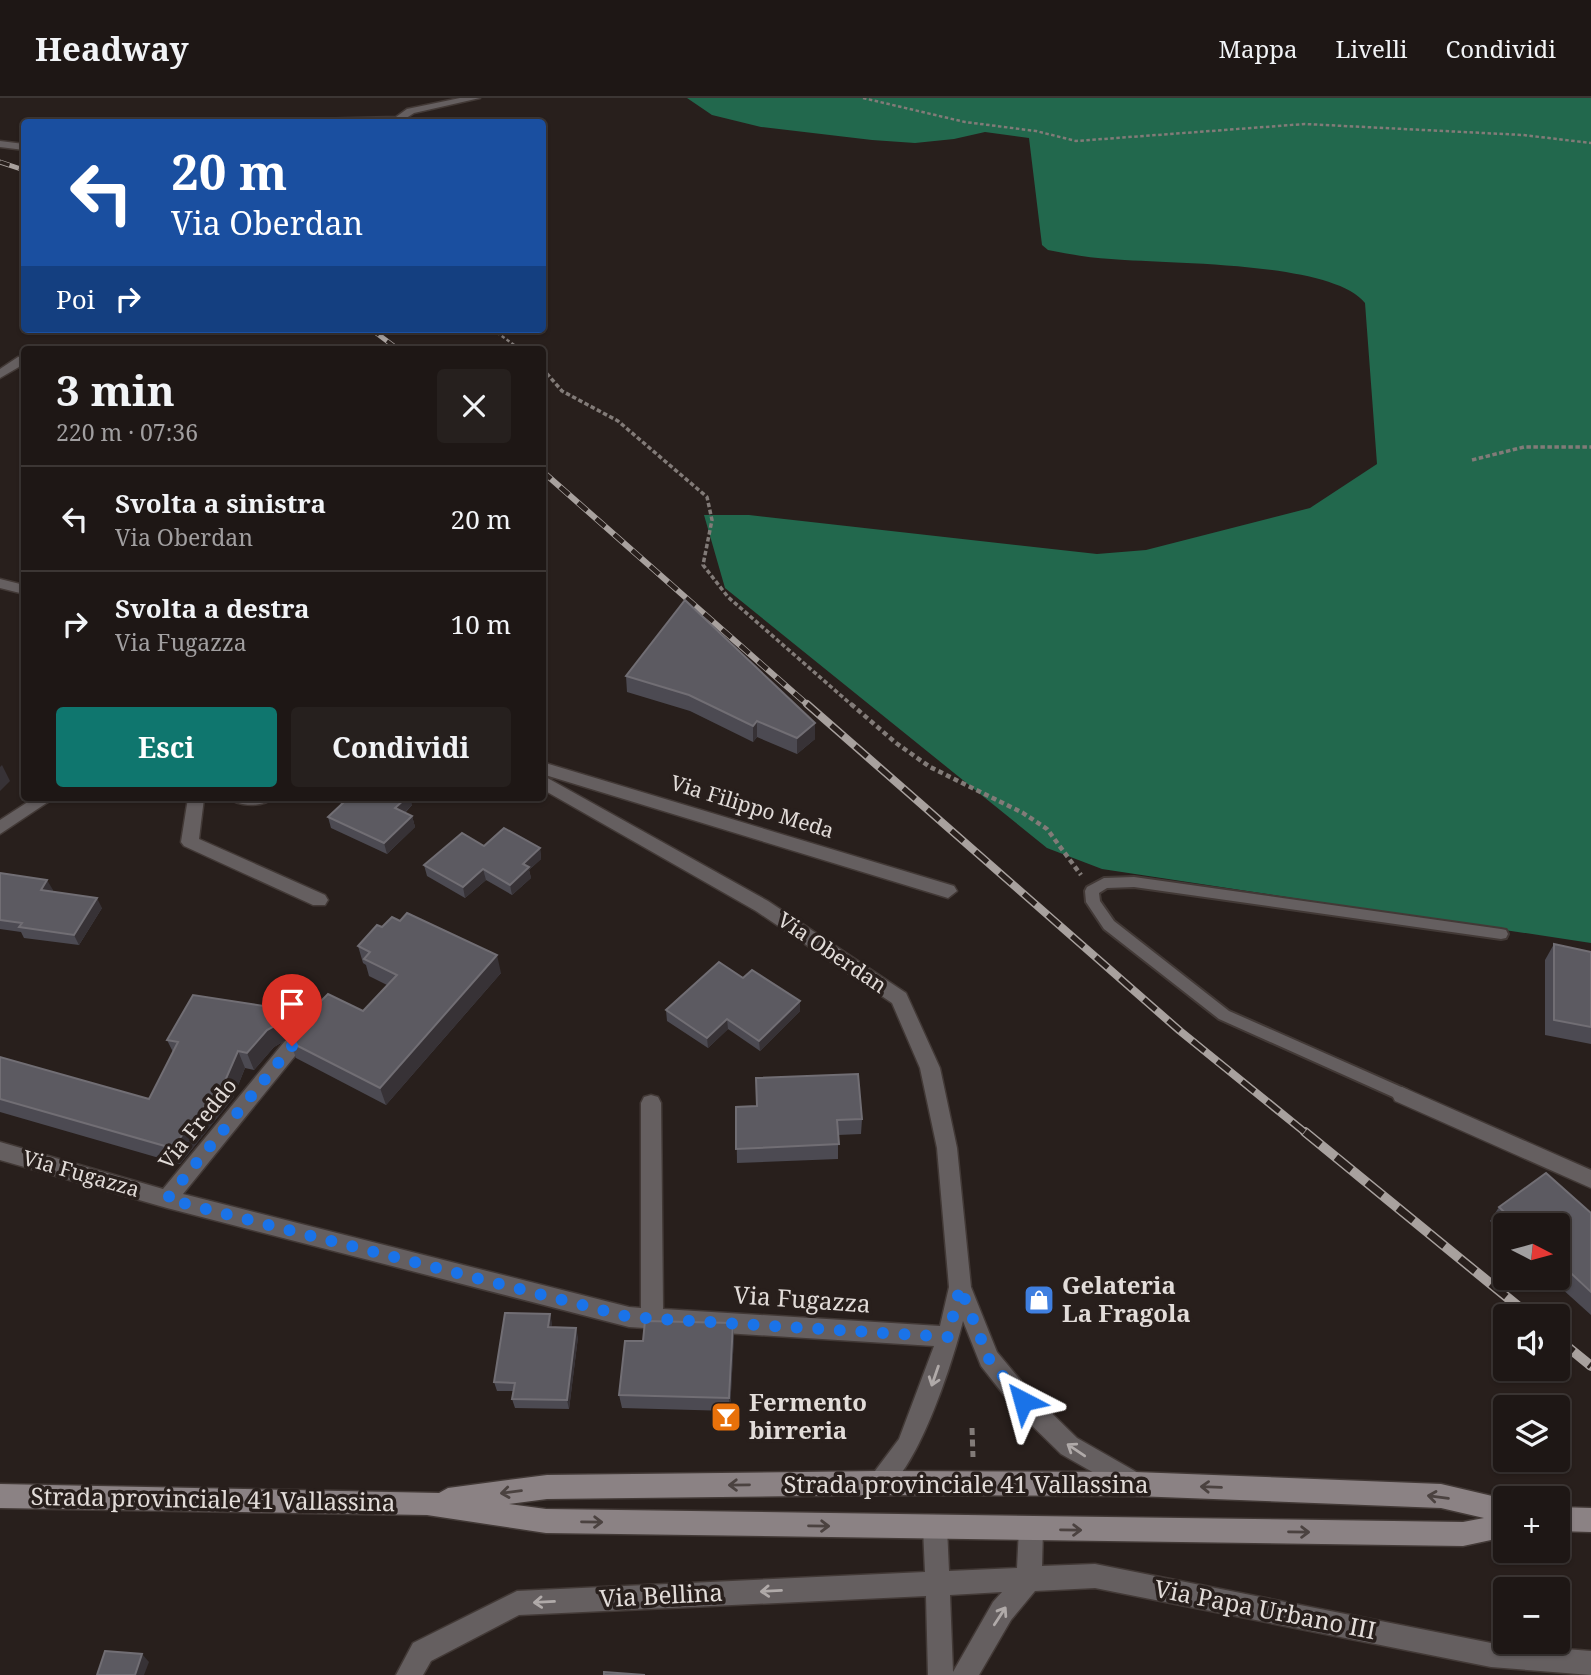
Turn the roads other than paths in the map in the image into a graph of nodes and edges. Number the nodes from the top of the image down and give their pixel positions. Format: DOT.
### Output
graph roads {
  1 [pos="475,98"];
  2 [pos="399,119"];
  3 [pos="0,144"];
  4 [pos="21,147"];
  5 [pos="21,361"];
  6 [pos="0,374"];
  7 [pos="0,583"];
  8 [pos="21,589"];
  9 [pos="546,769"];
  10 [pos="546,783"];
  11 [pos="41,801"];
  12 [pos="196,801"];
  13 [pos="0,828"];
  14 [pos="948,891"];
  15 [pos="319,900"];
  16 [pos="1501,934"];
  17 [pos="292,1046"];
  18 [pos="1402,1095"];
  19 [pos="651,1103"];
  20 [pos="0,1151"];
  21 [pos="1591,1179"];
  22 [pos="167,1199"];
  23 [pos="960,1287"];
  24 [pos="652,1317"];
  25 [pos="948,1337"];
  26 [pos="878,1483"];
  27 [pos="1135,1484"];
  28 [pos="0,1496"];
  29 [pos="427,1503"];
  30 [pos="1493,1508"];
  31 [pos="1570,1519"];
  32 [pos="1591,1520"];
  33 [pos="935,1528"];
  34 [pos="1493,1528"];
  35 [pos="1031,1530"];
  36 [pos="1029,1578"];
  37 [pos="937,1583"];
  38 [pos="1591,1664"];
  39 [pos="409,1675"];
  40 [pos="941,1675"];
  41 [pos="965,1675"];
  1 -- 2 [label="street"];
  3 -- 4 [label="street"];
  5 -- 6 [label="street"];
  7 -- 8 [label="street"];
  9 -- 14 [label="street, Via Filippo Meda"];
  10 -- 23 [label="street, Via Oberdan"];
  11 -- 13 [label="street"];
  12 -- 15 [label="street"];
  16 -- 18 [label="lane"];
  17 -- 22 [label="street, Via Freddo"];
  18 -- 21 [label="street"];
  19 -- 24 [label="street"];
  20 -- 22 [label="street, Via Fugazza"];
  22 -- 24 [label="street, Via Fugazza"];
  23 -- 25 [label="street, Via Oberdan"];
  27 -- 23 [label="street, Via Oberdan, one-way"];
  24 -- 25 [label="street, Via Fugazza"];
  25 -- 26 [label="street, Via Oberdan, one-way"];
  26 -- 27 [label="main road, Strada provinciale 41 Vallassina"];
  26 -- 29 [label="main road, Strada provinciale 41 Vallassina, one-way"];
  30 -- 27 [label="main road, Strada provinciale 41 Vallassina, one-way"];
  28 -- 29 [label="main road, Strada provinciale 41 Vallassina"];
  29 -- 33 [label="main road, Strada provinciale 41 Vallassina, one-way"];
  31 -- 32 [label="main road"];
  33 -- 35 [label="main road, Strada provinciale 41 Vallassina"];
  33 -- 37 [label="street"];
  35 -- 34 [label="main road, Strada provinciale 41 Vallassina, one-way"];
  35 -- 36 [label="street"];
  36 -- 37 [label="street, Via Papa Urbano III"];
  36 -- 38 [label="street, Via Papa Urbano III"];
  41 -- 36 [label="street, one-way"];
  37 -- 39 [label="street, Via Bellina, one-way"];
  37 -- 40 [label="street"];
}
